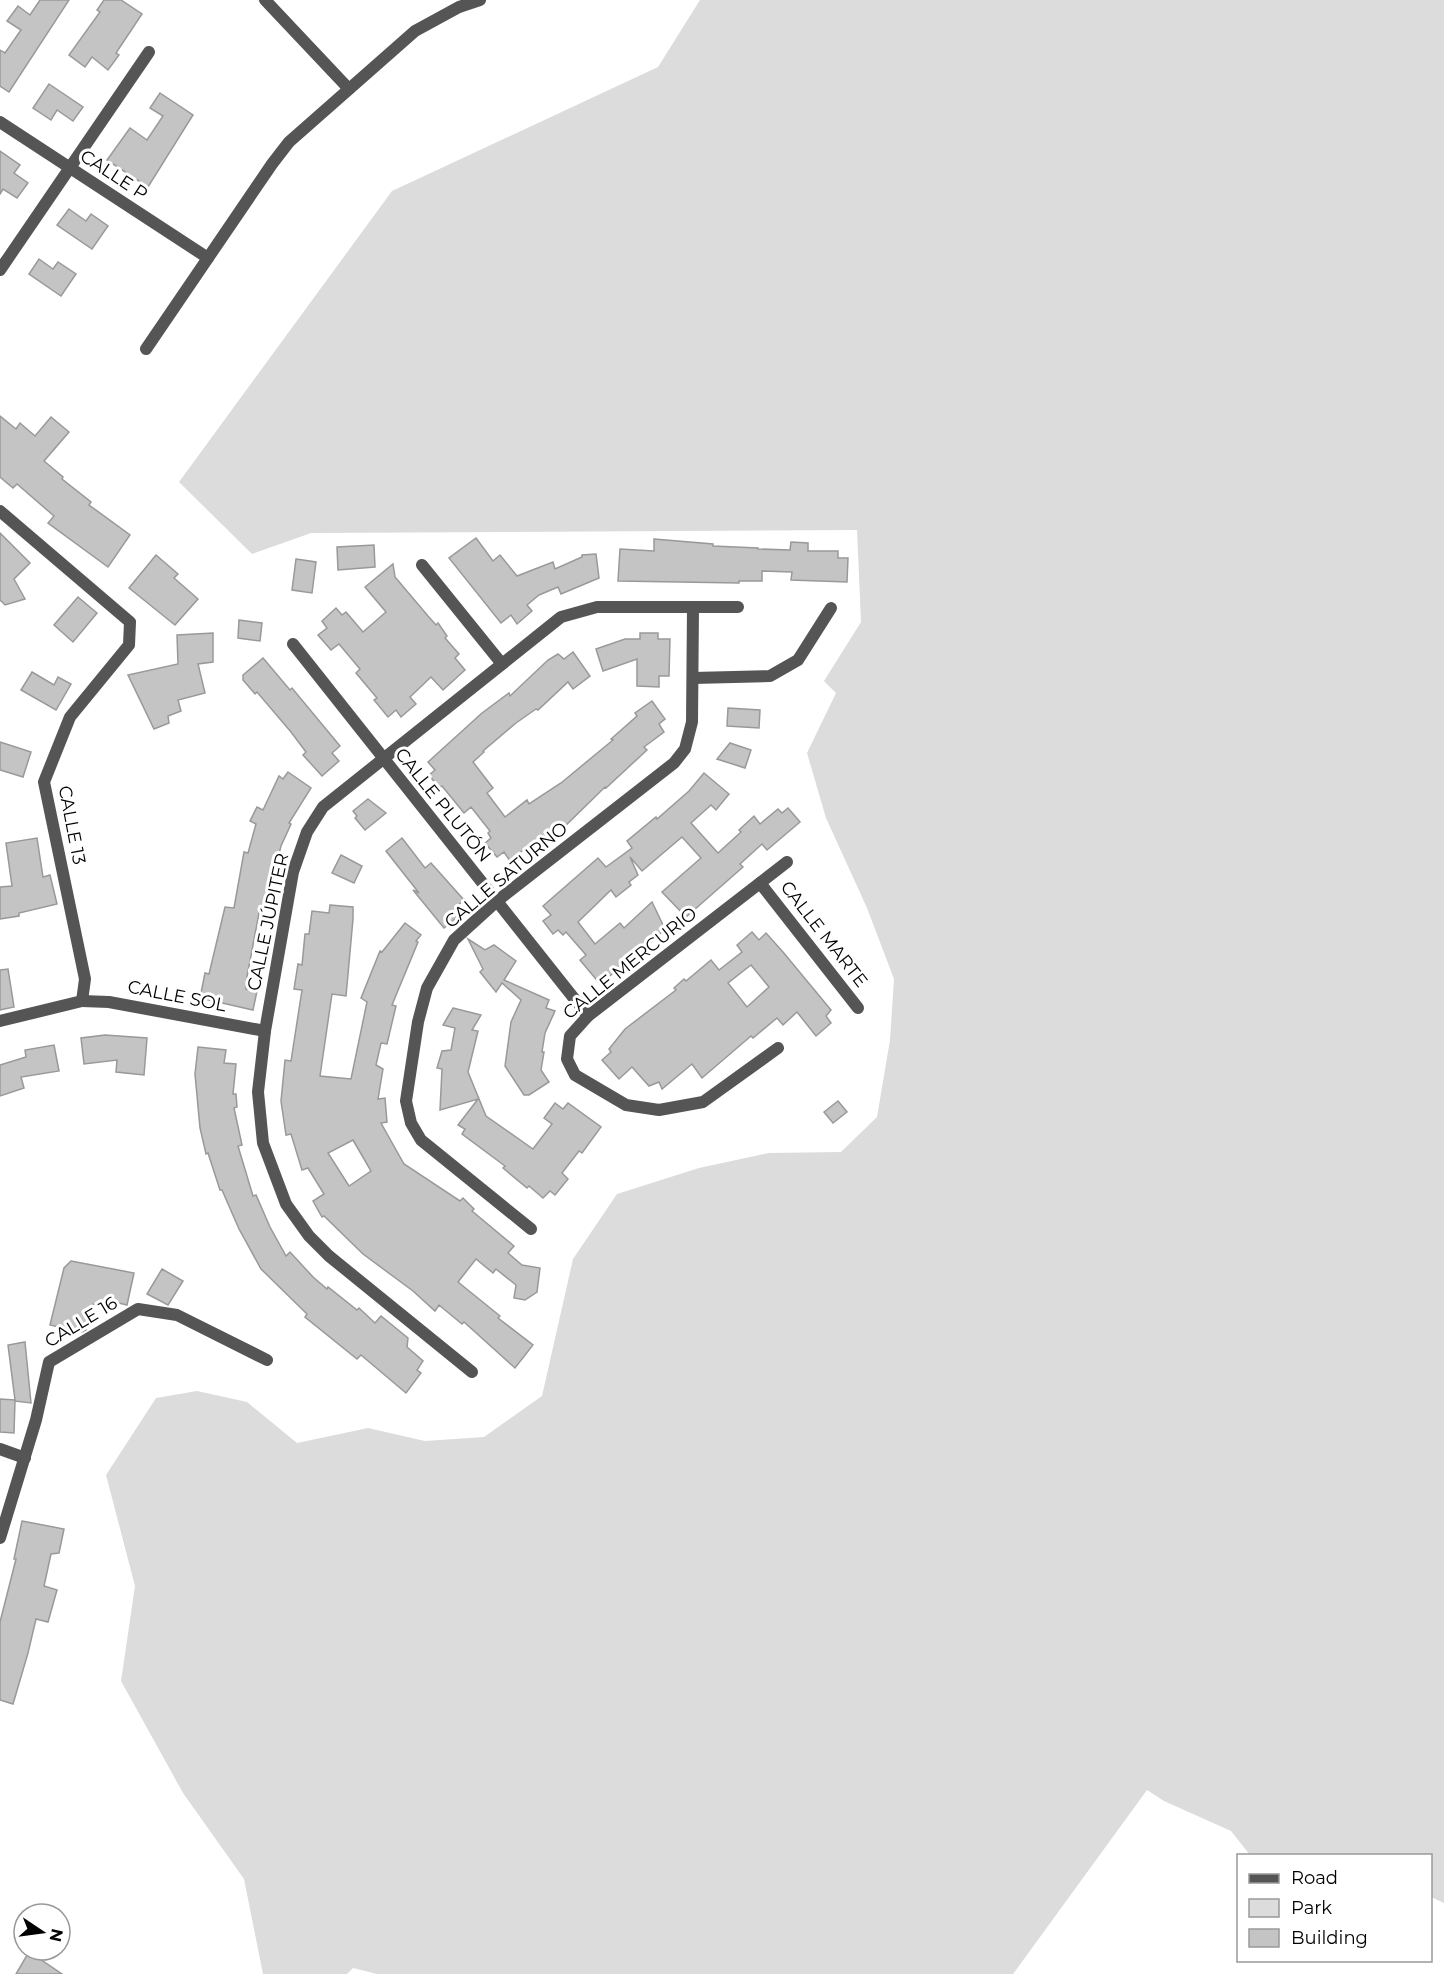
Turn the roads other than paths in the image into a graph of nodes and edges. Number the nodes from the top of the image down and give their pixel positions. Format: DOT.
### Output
graph roads {
  1 [pos="265,0"];
  2 [pos="478,0"];
  3 [pos="149,52"];
  4 [pos="349,89"];
  5 [pos="0,122"];
  6 [pos="71,168"];
  7 [pos="208,258"];
  8 [pos="0,270"];
  9 [pos="146,349"];
  10 [pos="0,511"];
  11 [pos="422,565"];
  12 [pos="693,607"];
  13 [pos="738,607"];
  14 [pos="831,608"];
  15 [pos="293,644"];
  16 [pos="502,664"];
  17 [pos="693,678"];
  18 [pos="383,759"];
  19 [pos="787,862"];
  20 [pos="760,883"];
  21 [pos="497,902"];
  22 [pos="82,1001"];
  23 [pos="858,1008"];
  24 [pos="588,1016"];
  25 [pos="0,1021"];
  26 [pos="265,1031"];
  27 [pos="778,1048"];
  28 [pos="531,1229"];
  29 [pos="267,1360"];
  30 [pos="472,1372"];
  31 [pos="0,1449"];
  32 [pos="25,1458"];
  33 [pos="0,1538"];
  1 -- 4 [label="street"];
  2 -- 4 [label="street"];
  3 -- 6 [label="street"];
  4 -- 7 [label="street"];
  5 -- 6 [label="street, CALLE P"];
  6 -- 7 [label="street, CALLE P"];
  6 -- 8 [label="street"];
  7 -- 9 [label="street"];
  10 -- 22 [label="street, CALLE 13"];
  11 -- 16 [label="street"];
  12 -- 13 [label="street, CALLE JÚPITER"];
  12 -- 16 [label="street, CALLE JÚPITER"];
  12 -- 17 [label="street, CALLE SATURNO"];
  14 -- 17 [label="street"];
  15 -- 18 [label="street, CALLE PLUTÓN"];
  16 -- 18 [label="street, CALLE JÚPITER"];
  17 -- 21 [label="street, CALLE SATURNO"];
  18 -- 21 [label="street, CALLE PLUTÓN"];
  18 -- 26 [label="street, CALLE JÚPITER"];
  19 -- 20 [label="street, CALLE MERCURIO"];
  20 -- 23 [label="street, CALLE MARTE"];
  20 -- 24 [label="street, CALLE MERCURIO"];
  21 -- 24 [label="street, CALLE PLUTÓN"];
  21 -- 28 [label="street, CALLE SATURNO"];
  22 -- 25 [label="street"];
  22 -- 26 [label="street, CALLE SOL"];
  24 -- 27 [label="street, CALLE MERCURIO"];
  26 -- 30 [label="street, CALLE JÚPITER"];
  29 -- 32 [label="street, CALLE 16"];
  31 -- 32 [label="street"];
  32 -- 33 [label="street, CALLE 16"];
}
